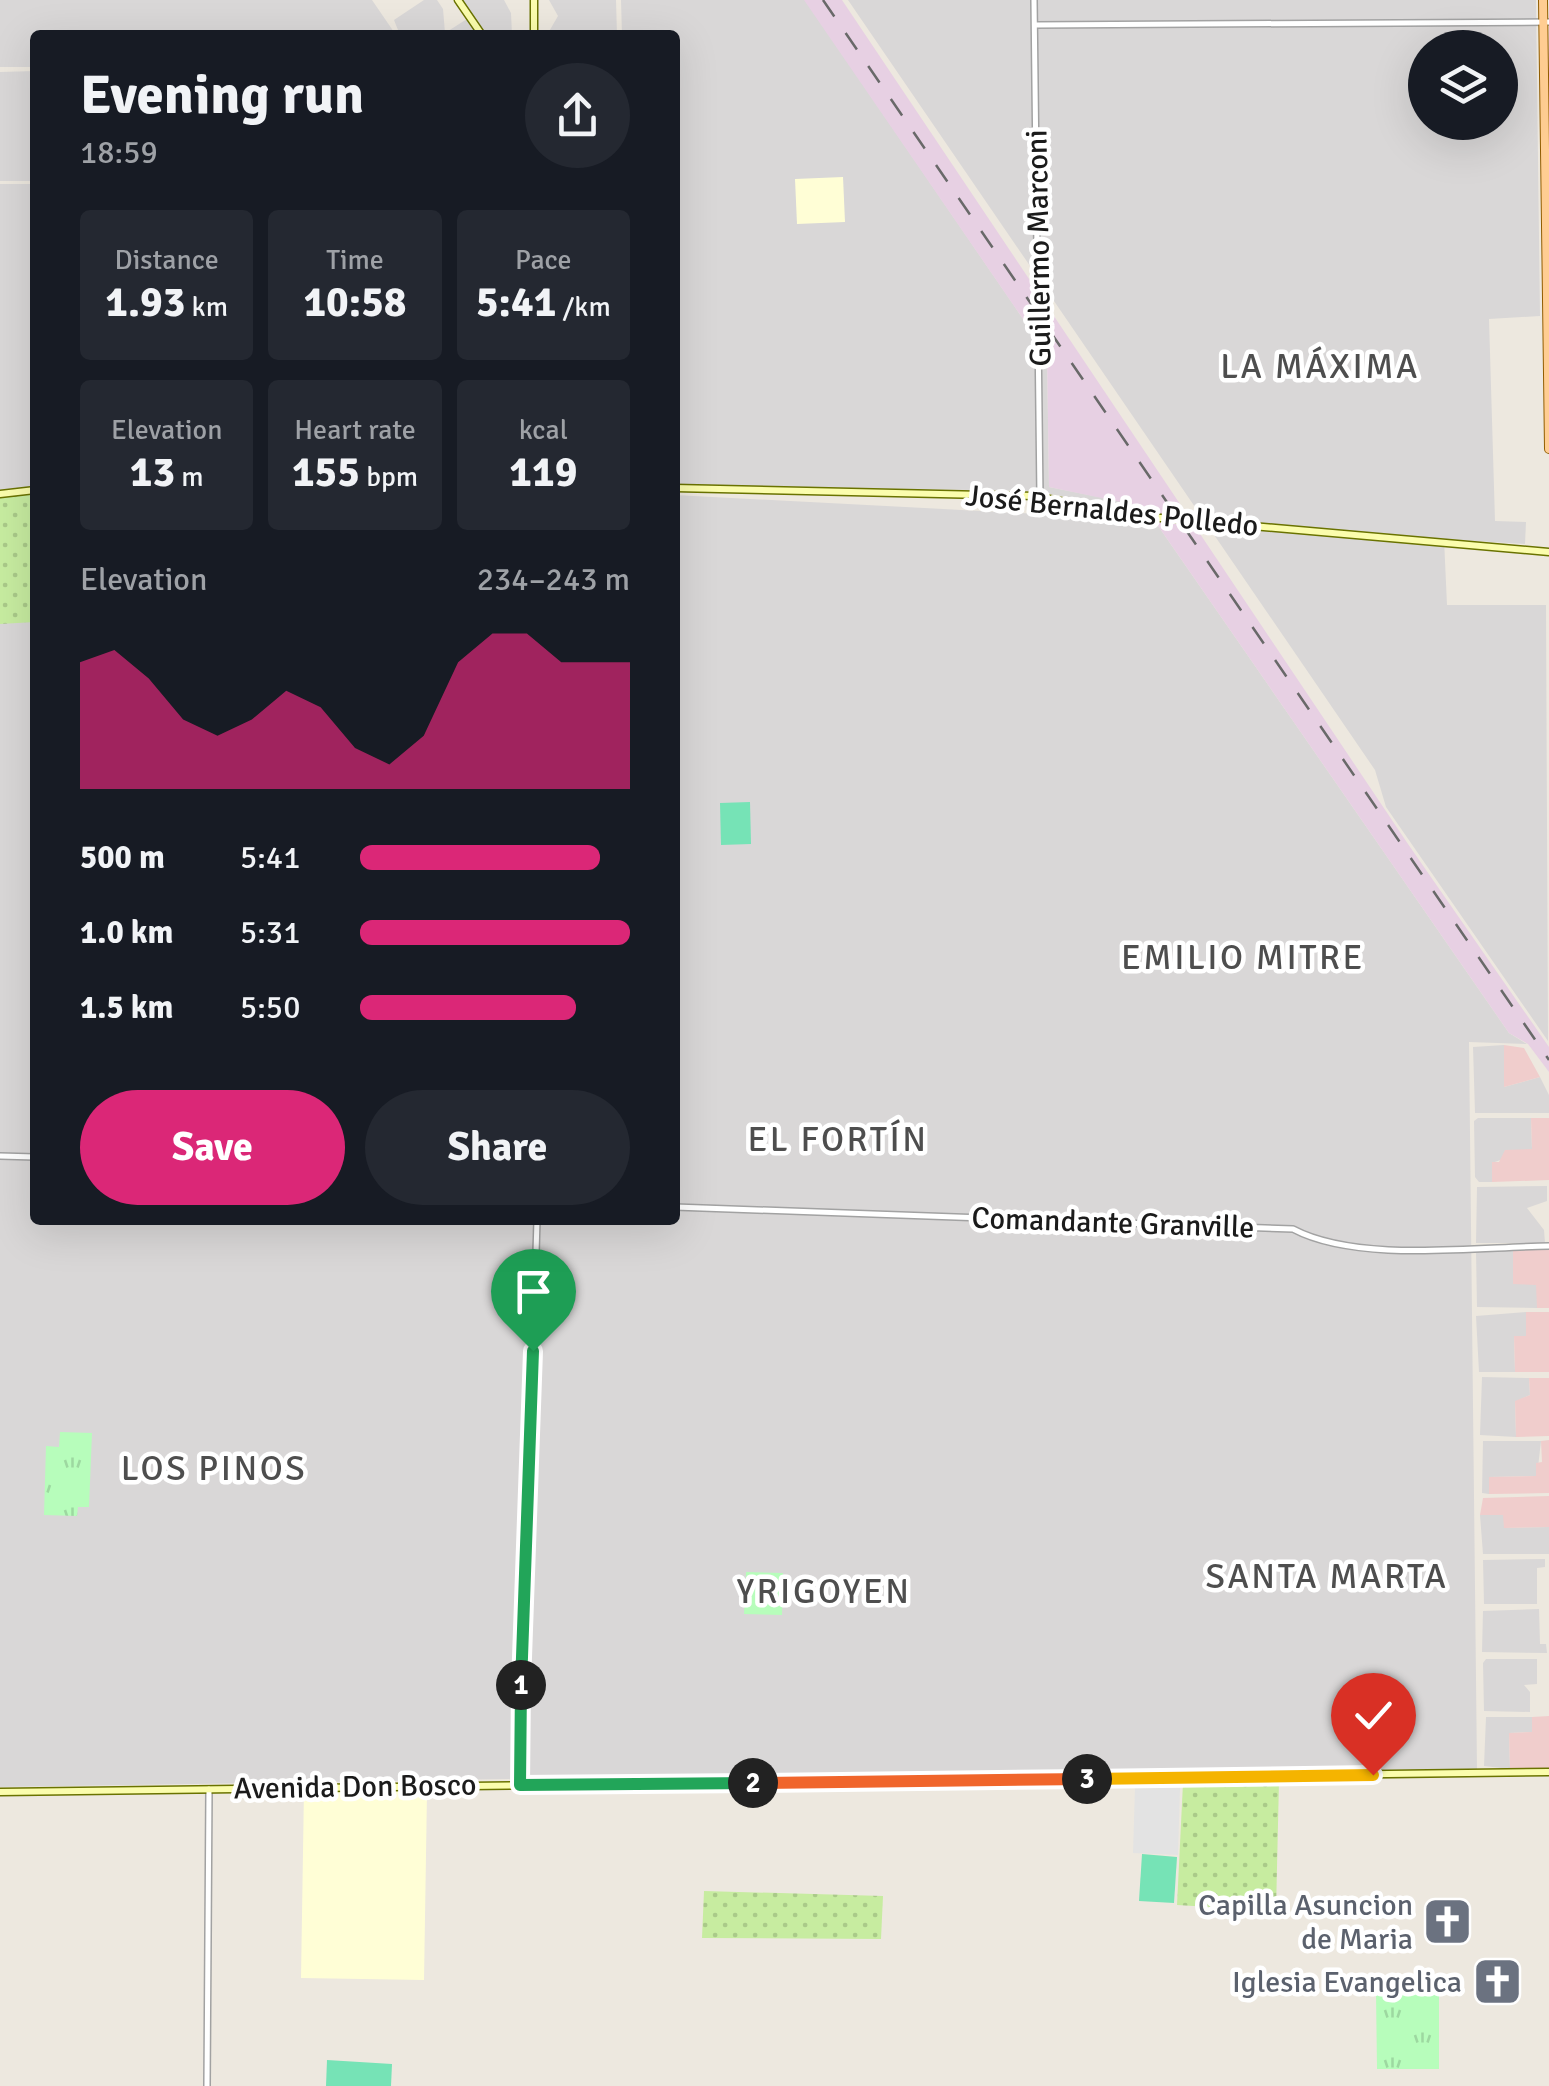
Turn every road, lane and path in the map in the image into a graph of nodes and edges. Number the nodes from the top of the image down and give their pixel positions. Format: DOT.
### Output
graph roads {
  1 [pos="458,0"];
  2 [pos="534,0"];
  3 [pos="1034,0"];
  4 [pos="1542,0"];
  5 [pos="1546,21"];
  6 [pos="1034,25"];
  7 [pos="479,30"];
  8 [pos="534,30"];
  9 [pos="1549,449"];
  10 [pos="680,488"];
  11 [pos="30,491"];
  12 [pos="0,494"];
  13 [pos="1040,497"];
  14 [pos="1549,552"];
  15 [pos="0,1156"];
  16 [pos="30,1158"];
  17 [pos="680,1207"];
  18 [pos="537,1225"];
  19 [pos="1549,1246"];
  20 [pos="1549,1772"];
  21 [pos="520,1785"];
  22 [pos="209,1789"];
  23 [pos="0,1792"];
  24 [pos="207,2086"];
  1 -- 7 [label="main road"];
  2 -- 8 [label="main road"];
  3 -- 6 [label="street, Guillermo Marconi"];
  4 -- 5 [label="main road"];
  5 -- 6 [label="street"];
  5 -- 9 [label="main road"];
  6 -- 13 [label="street, Guillermo Marconi"];
  10 -- 13 [label="main road, José Bernaldes Polledo"];
  11 -- 12 [label="main road"];
  13 -- 14 [label="main road, José Bernaldes Polledo"];
  15 -- 16 [label="street"];
  17 -- 19 [label="street, Comandante Granville"];
  18 -- 21 [label="street"];
  20 -- 21 [label="main road, Avenida Don Bosco"];
  21 -- 22 [label="main road, Avenida Don Bosco"];
  22 -- 23 [label="main road, Avenida Don Bosco"];
  22 -- 24 [label="street"];
}
